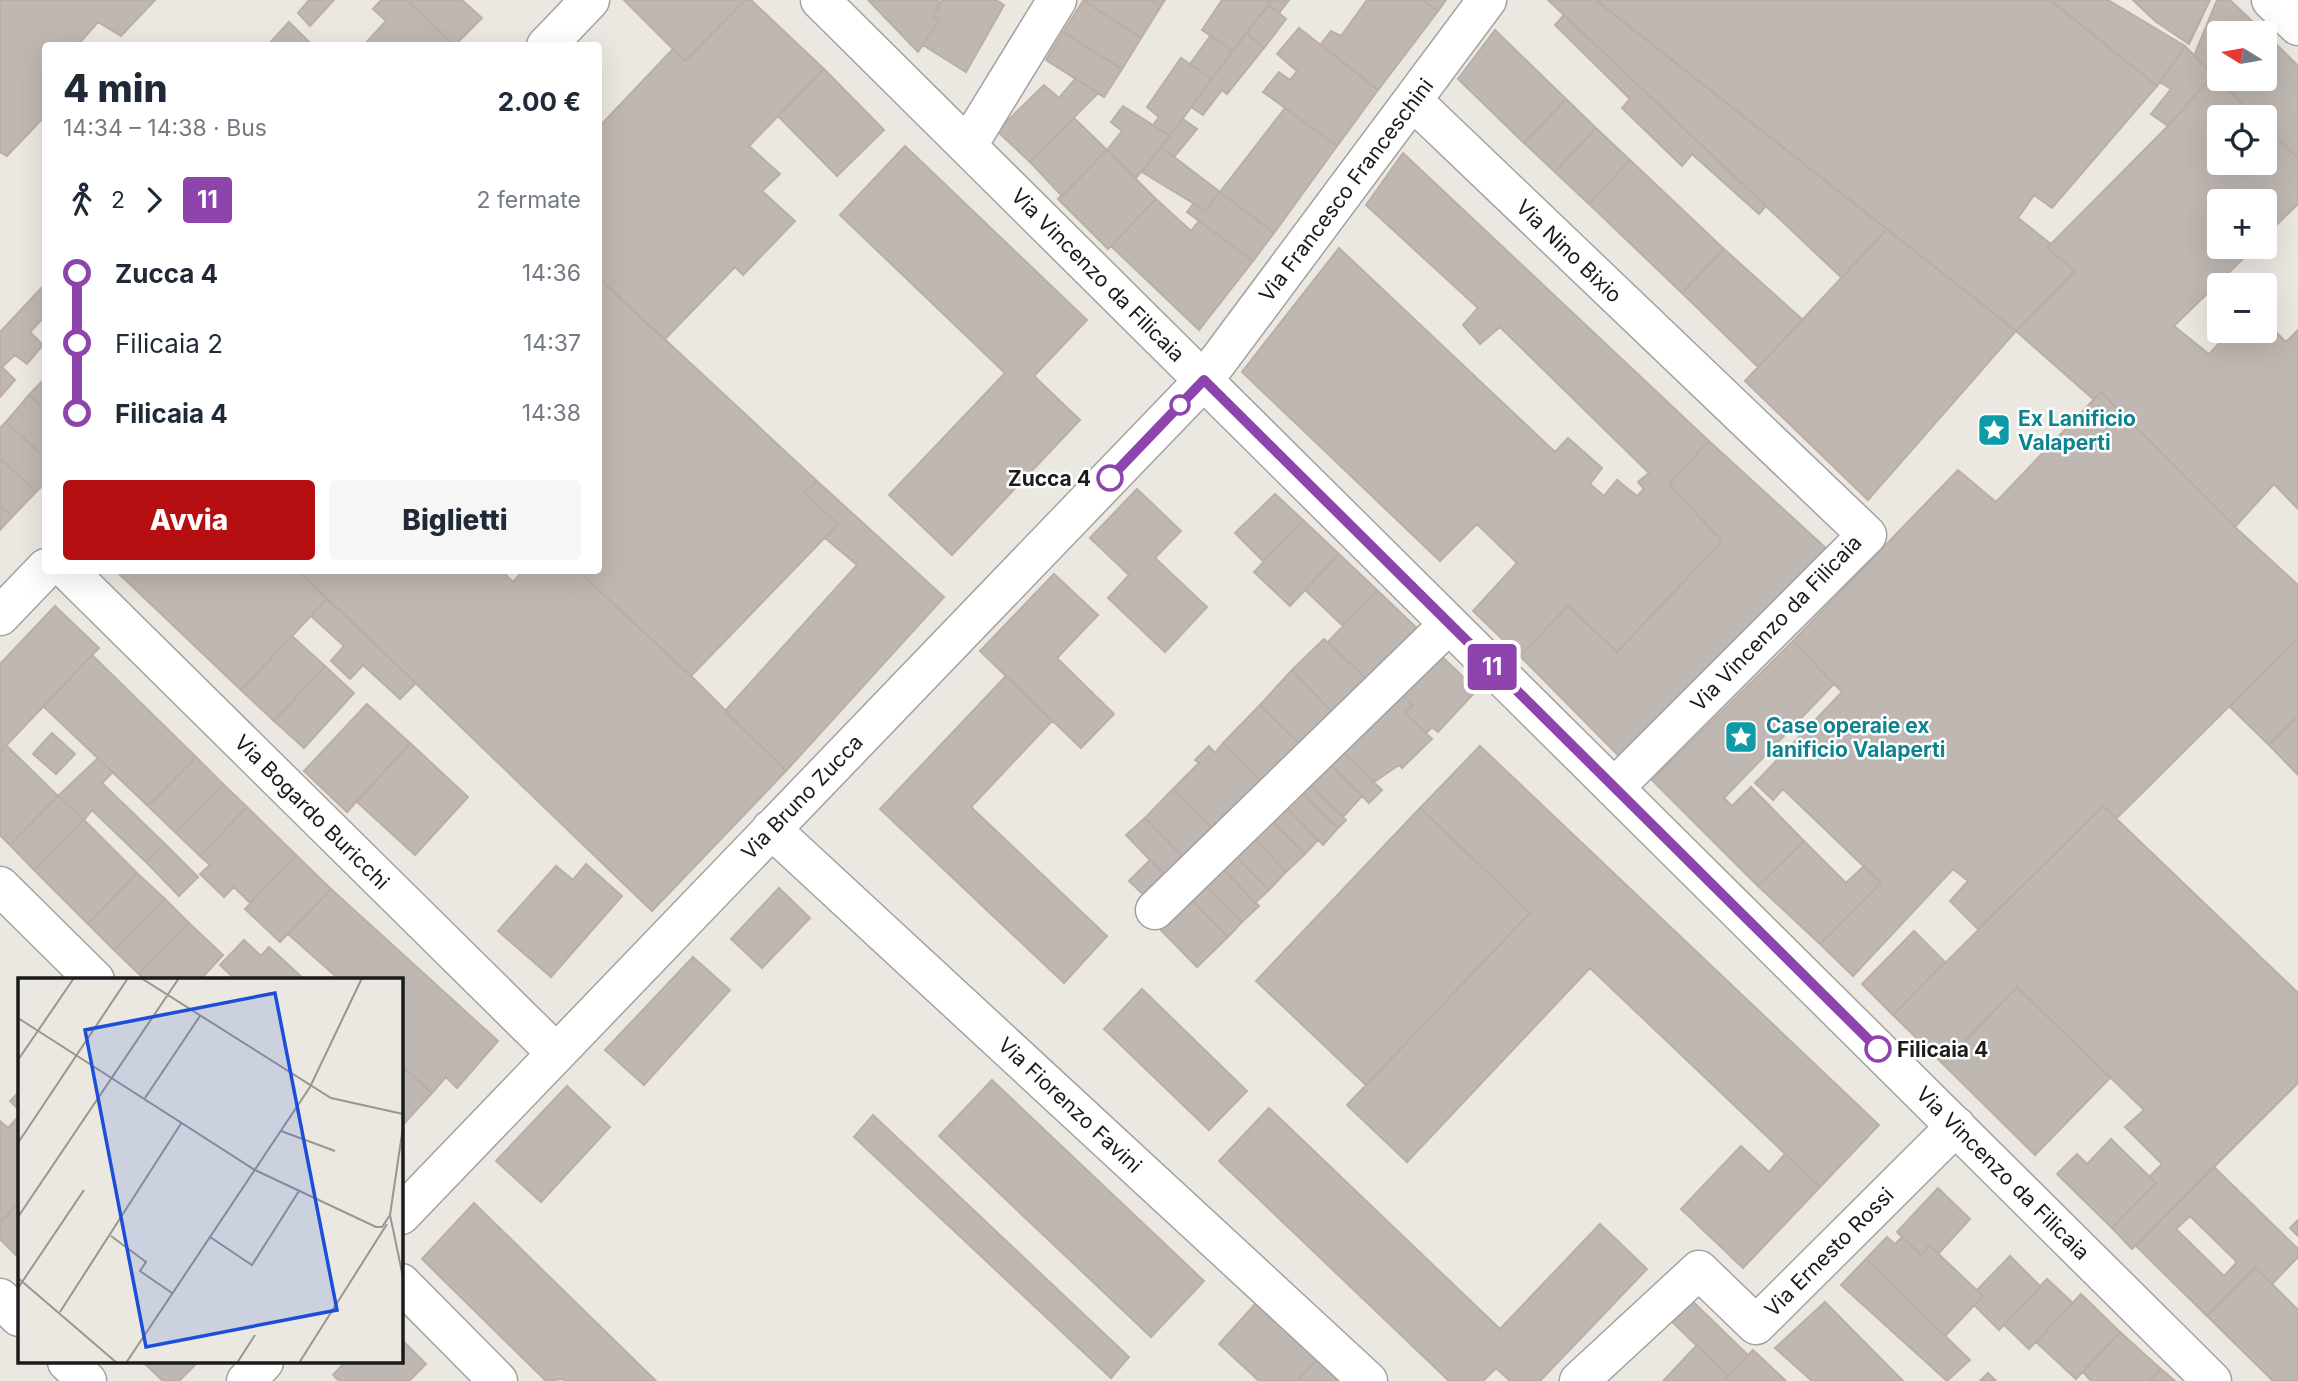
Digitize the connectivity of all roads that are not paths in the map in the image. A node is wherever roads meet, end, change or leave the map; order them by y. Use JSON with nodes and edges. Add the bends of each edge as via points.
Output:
{"nodes":[{"id":1,"x":590,"y":0,"type":"edge"},
{"id":2,"x":820,"y":0,"type":"edge"},
{"id":3,"x":1057,"y":0,"type":"edge"},
{"id":4,"x":1487,"y":0,"type":"edge"},
{"id":5,"x":2271,"y":0,"type":"edge"},
{"id":6,"x":2298,"y":26,"type":"edge"},
{"id":7,"x":550,"y":42,"type":"edge"},
{"id":8,"x":1412,"y":101,"type":"junction"},
{"id":9,"x":968,"y":145,"type":"junction"},
{"id":10,"x":1204,"y":380,"type":"junction"},
{"id":11,"x":1726,"y":401,"type":"joint"},
{"id":12,"x":42,"y":572,"type":"edge"},
{"id":13,"x":71,"y":574,"type":"edge"},
{"id":14,"x":0,"y":616,"type":"edge"},
{"id":15,"x":1449,"y":624,"type":"junction"},
{"id":16,"x":1614,"y":788,"type":"junction"},
{"id":17,"x":771,"y":829,"type":"junction"},
{"id":18,"x":0,"y":886,"type":"edge"},
{"id":19,"x":1155,"y":910,"type":"dead end"},
{"id":20,"x":93,"y":978,"type":"edge"},
{"id":21,"x":556,"y":1053,"type":"junction"},
{"id":22,"x":1956,"y":1126,"type":"junction"},
{"id":23,"x":402,"y":1214,"type":"edge"},
{"id":24,"x":402,"y":1284,"type":"edge"},
{"id":25,"x":0,"y":1298,"type":"edge"},
{"id":26,"x":18,"y":1316,"type":"edge"},
{"id":27,"x":69,"y":1364,"type":"edge"},
{"id":28,"x":262,"y":1364,"type":"edge"},
{"id":29,"x":87,"y":1381,"type":"edge"},
{"id":30,"x":246,"y":1381,"type":"edge"},
{"id":31,"x":498,"y":1381,"type":"edge"},
{"id":32,"x":1368,"y":1381,"type":"edge"},
{"id":33,"x":1579,"y":1381,"type":"edge"},
{"id":34,"x":2212,"y":1381,"type":"edge"}],
"edges":[{"from":1,"to":7,"type":"street"},
{"from":2,"to":9,"type":"street","name":"Via Vincenzo da Filicaia"},
{"from":3,"to":9,"type":"street"},
{"from":4,"to":8,"type":"street","name":"Via Francesco Franceschini"},
{"from":5,"to":6,"type":"street"},
{"from":8,"to":10,"type":"street","name":"Via Francesco Franceschini"},
{"from":8,"to":11,"type":"street","name":"Via Nino Bixio"},
{"from":9,"to":10,"type":"street","name":"Via Vincenzo da Filicaia"},
{"from":10,"to":15,"type":"street","name":"Via Vincenzo da Filicaia"},
{"from":10,"to":17,"type":"street","name":"Via Bruno Zucca"},
{"from":11,"to":16,"type":"street","name":"Via Vincenzo da Filicaia","via":[[1867,535]]},
{"from":12,"to":14,"type":"street"},
{"from":13,"to":21,"type":"street","name":"Via Bogardo Buricchi"},
{"from":15,"to":16,"type":"street","name":"Via Vincenzo da Filicaia"},
{"from":15,"to":19,"type":"street"},
{"from":16,"to":22,"type":"street","name":"Via Vincenzo da Filicaia"},
{"from":17,"to":21,"type":"street","name":"Via Bruno Zucca"},
{"from":17,"to":32,"type":"street","name":"Via Fiorenzo Favini"},
{"from":18,"to":20,"type":"street"},
{"from":21,"to":23,"type":"street","name":"Via Bruno Zucca"},
{"from":22,"to":33,"type":"street","name":"Via Ernesto Rossi","via":[[1756,1325],[1699,1270]]},
{"from":22,"to":34,"type":"street","name":"Via Vincenzo da Filicaia"},
{"from":24,"to":31,"type":"street"},
{"from":25,"to":26,"type":"street"},
{"from":27,"to":29,"type":"street"},
{"from":28,"to":30,"type":"street"}]}
